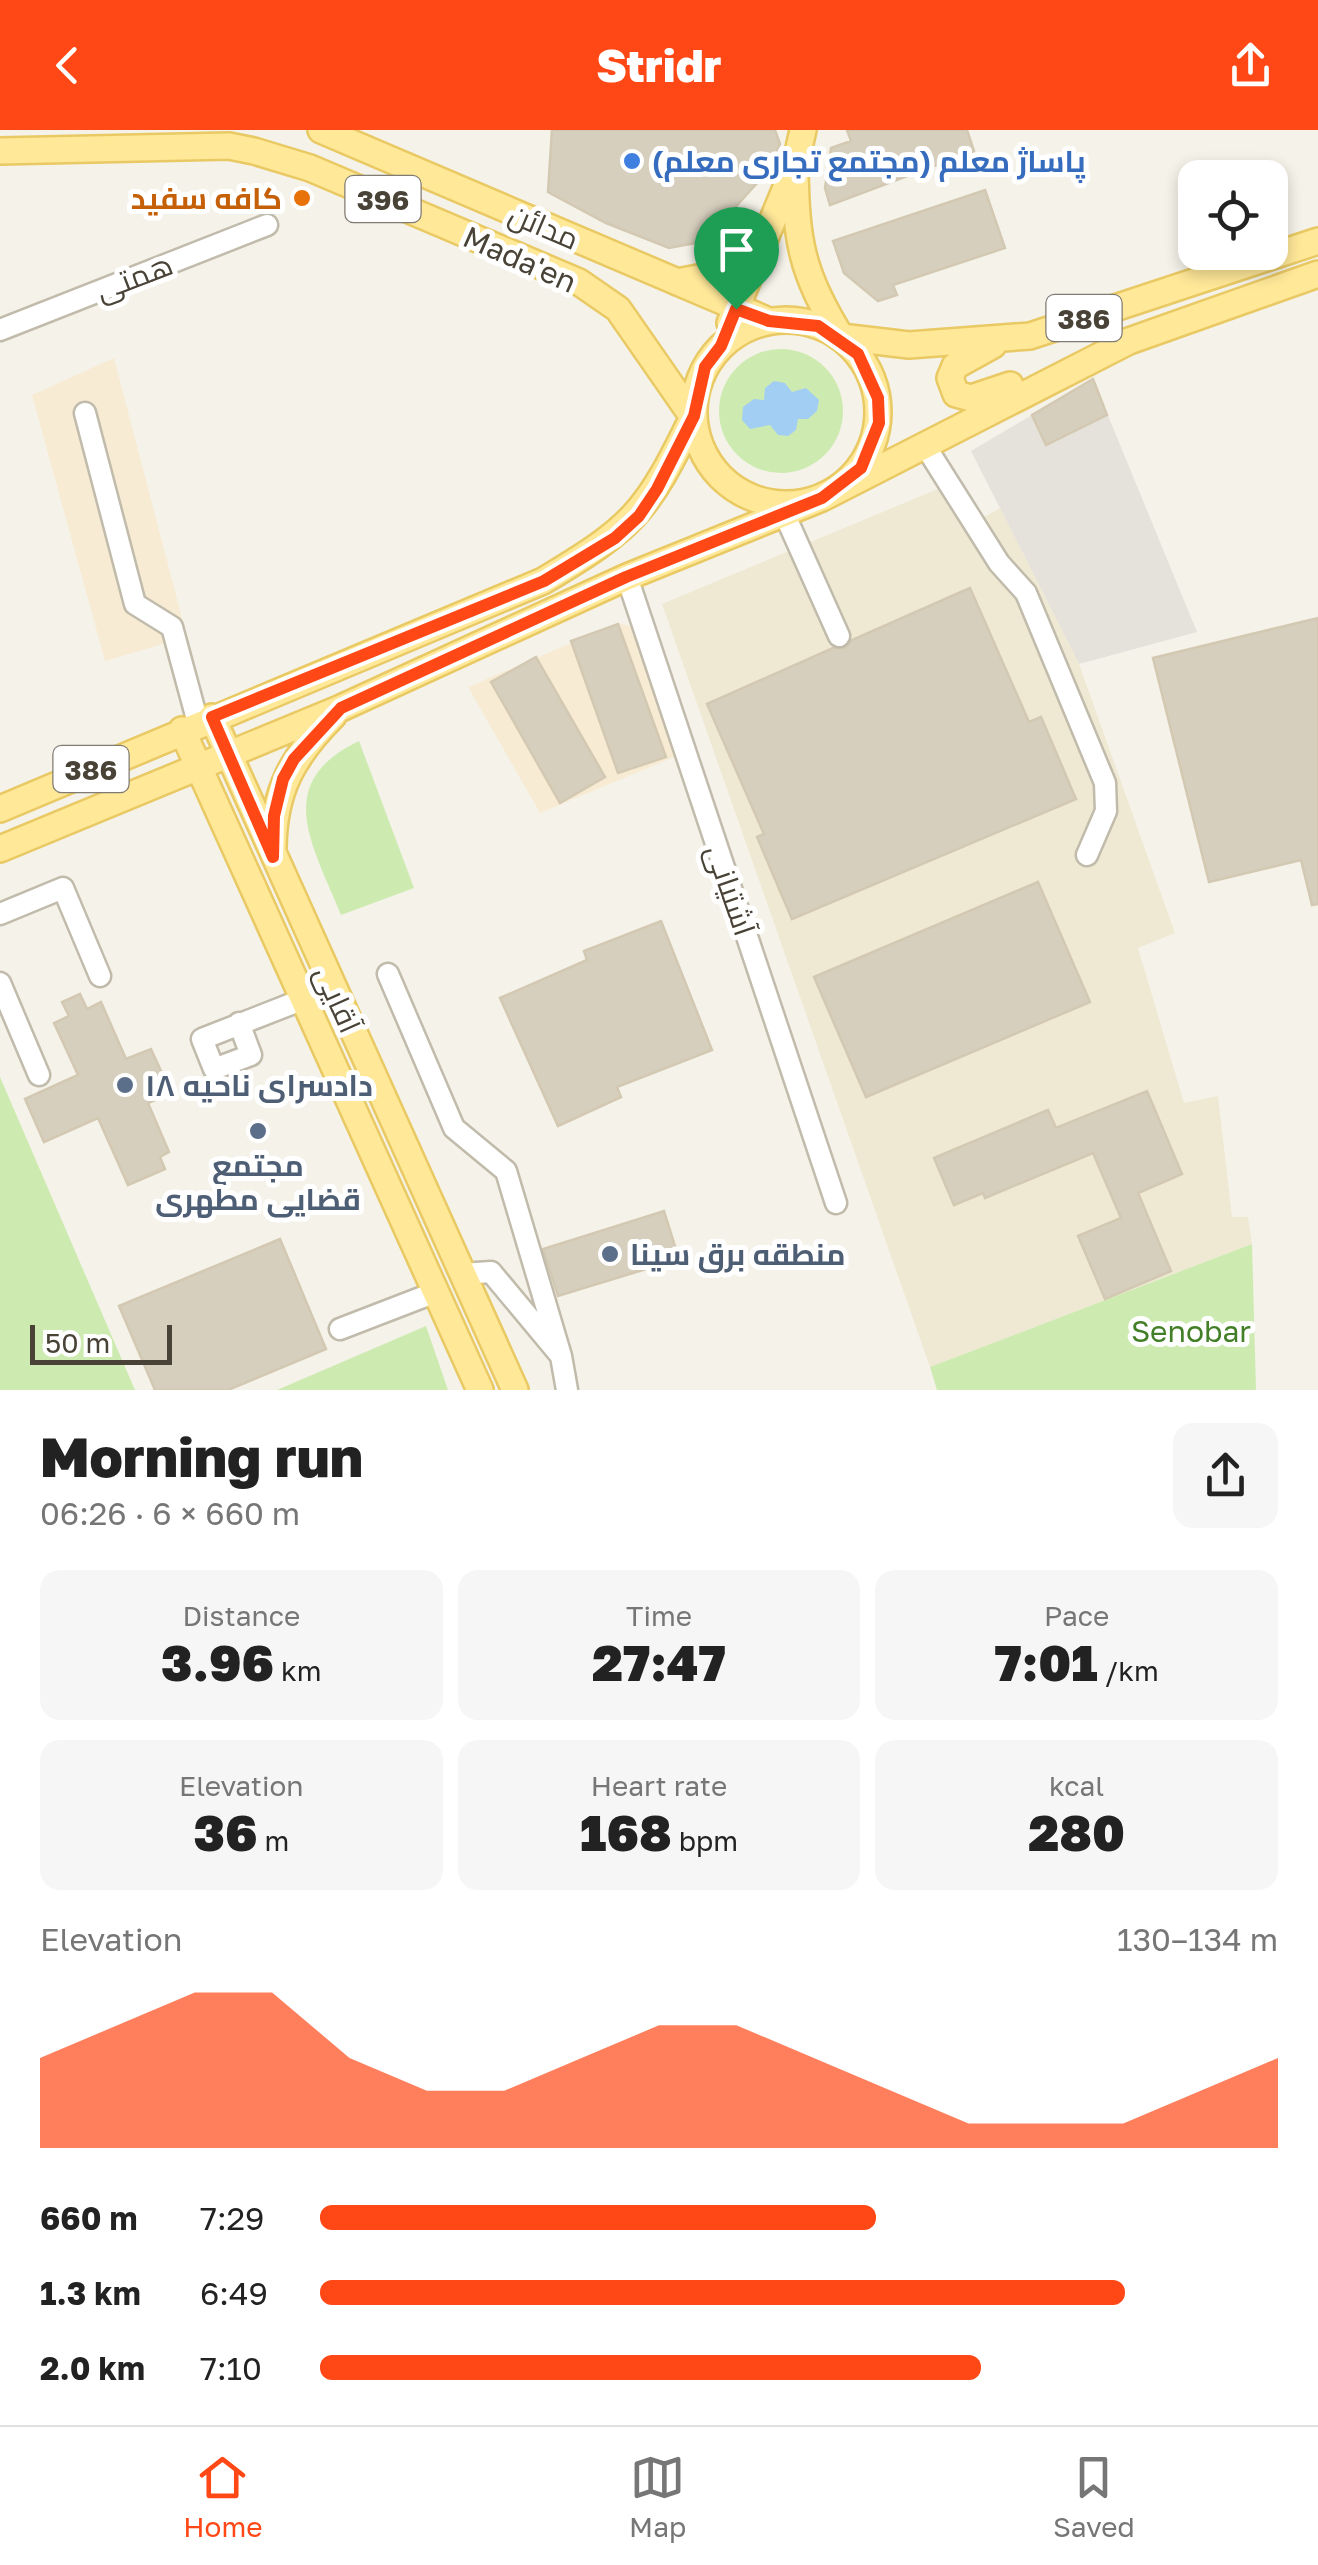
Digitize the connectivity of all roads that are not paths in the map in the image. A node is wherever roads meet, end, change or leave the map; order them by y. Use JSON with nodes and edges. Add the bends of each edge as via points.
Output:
{"nodes":[{"id":1,"x":321,"y":130,"type":"edge"},
{"id":2,"x":803,"y":130,"type":"edge"},
{"id":3,"x":0,"y":151,"type":"edge"},
{"id":4,"x":795,"y":166,"type":"junction"},
{"id":5,"x":268,"y":225,"type":"dead end"},
{"id":6,"x":768,"y":236,"type":"junction"},
{"id":7,"x":1318,"y":241,"type":"edge"},
{"id":8,"x":1318,"y":274,"type":"edge"},
{"id":9,"x":674,"y":282,"type":"junction"},
{"id":10,"x":736,"y":309,"type":"junction"},
{"id":11,"x":769,"y":321,"type":"junction"},
{"id":12,"x":0,"y":330,"type":"edge"},
{"id":13,"x":840,"y":337,"type":"junction"},
{"id":14,"x":1002,"y":340,"type":"junction"},
{"id":15,"x":721,"y":346,"type":"junction"},
{"id":16,"x":1075,"y":365,"type":"junction"},
{"id":17,"x":85,"y":413,"type":"dead end"},
{"id":18,"x":694,"y":416,"type":"junction"},
{"id":19,"x":924,"y":444,"type":"junction"},
{"id":20,"x":822,"y":498,"type":"junction"},
{"id":21,"x":784,"y":513,"type":"junction"},
{"id":22,"x":626,"y":577,"type":"junction"},
{"id":23,"x":838,"y":636,"type":"dead end"},
{"id":24,"x":341,"y":708,"type":"junction"},
{"id":25,"x":197,"y":723,"type":"junction"},
{"id":26,"x":228,"y":753,"type":"junction"},
{"id":27,"x":198,"y":766,"type":"junction"},
{"id":28,"x":157,"y":782,"type":"junction"},
{"id":29,"x":0,"y":808,"type":"edge"},
{"id":30,"x":218,"y":810,"type":"junction"},
{"id":31,"x":0,"y":849,"type":"edge"},
{"id":32,"x":1087,"y":855,"type":"dead end"},
{"id":33,"x":273,"y":857,"type":"junction"},
{"id":34,"x":0,"y":914,"type":"edge"},
{"id":35,"x":388,"y":974,"type":"dead end"},
{"id":36,"x":100,"y":976,"type":"dead end"},
{"id":37,"x":0,"y":983,"type":"edge"},
{"id":38,"x":304,"y":999,"type":"junction"},
{"id":39,"x":238,"y":1023,"type":"dead end"},
{"id":40,"x":39,"y":1075,"type":"dead end"},
{"id":41,"x":836,"y":1203,"type":"dead end"},
{"id":42,"x":462,"y":1274,"type":"junction"},
{"id":43,"x":436,"y":1292,"type":"junction"},
{"id":44,"x":340,"y":1329,"type":"dead end"},
{"id":45,"x":561,"y":1356,"type":"junction"},
{"id":46,"x":480,"y":1390,"type":"edge"},
{"id":47,"x":515,"y":1390,"type":"edge"},
{"id":48,"x":567,"y":1390,"type":"edge"}],
"edges":[{"from":1,"to":9,"type":"main road","name":"مدائن","number":"396"},
{"from":2,"to":4,"type":"main road"},
{"from":3,"to":18,"type":"main road","name":"Mada'en","number":"396","via":[[229,146],[310,168],[579,282],[618,309]]},
{"from":4,"to":6,"type":"main road"},
{"from":4,"to":13,"type":"main road","via":[[796,237],[815,295]]},
{"from":5,"to":12,"type":"street","name":"همتی"},
{"from":6,"to":9,"type":"main road","via":[[752,254],[714,275]]},
{"from":6,"to":10,"type":"main road"},
{"from":7,"to":14,"type":"main road","number":"386"},
{"from":8,"to":16,"type":"main road","number":"386"},
{"from":9,"to":10,"type":"main road","name":"مدائن","number":"396"},
{"from":10,"to":11,"type":"main road","name":"مدائن","number":"396"},
{"from":10,"to":15,"type":"main road"},
{"from":11,"to":13,"type":"main road","via":[[794,320]]},
{"from":11,"to":15,"type":"main road"},
{"from":13,"to":14,"type":"main road","number":"386","via":[[909,345]]},
{"from":13,"to":20,"type":"main road","via":[[871,374],[879,423],[861,468]]},
{"from":14,"to":16,"type":"main road","via":[[955,366],[950,378],[956,394],[971,398]]},
{"from":15,"to":18,"type":"main road","via":[[705,367]]},
{"from":16,"to":19,"type":"main road","number":"386"},
{"from":17,"to":25,"type":"street","via":[[135,604],[172,628]]},
{"from":18,"to":20,"type":"main road","via":[[707,458],[737,490],[778,503]]},
{"from":18,"to":25,"type":"main road","number":"386","via":[[657,489],[615,538],[544,581]]},
{"from":19,"to":20,"type":"main road","number":"386"},
{"from":19,"to":32,"type":"street","via":[[999,564],[1026,594],[1104,784],[1106,811]]},
{"from":20,"to":21,"type":"main road","number":"386"},
{"from":21,"to":22,"type":"main road","number":"386"},
{"from":21,"to":23,"type":"street"},
{"from":22,"to":24,"type":"main road","number":"386"},
{"from":22,"to":41,"type":"street","name":"آشتیانی"},
{"from":24,"to":26,"type":"main road","number":"386"},
{"from":24,"to":33,"type":"main road","via":[[283,779]]},
{"from":25,"to":26,"type":"main road","name":"آقایی"},
{"from":25,"to":27,"type":"main road","name":"آقایی"},
{"from":25,"to":29,"type":"main road","number":"386"},
{"from":26,"to":27,"type":"main road","number":"386"},
{"from":26,"to":33,"type":"main road","name":"آقایی"},
{"from":27,"to":28,"type":"main road","number":"386"},
{"from":27,"to":30,"type":"main road","name":"آقایی"},
{"from":28,"to":30,"type":"main road","via":[[186,788]]},
{"from":28,"to":31,"type":"main road","number":"386"},
{"from":30,"to":38,"type":"main road","name":"آقایی"},
{"from":33,"to":42,"type":"main road","name":"آقایی"},
{"from":34,"to":36,"type":"street","via":[[63,888]]},
{"from":35,"to":45,"type":"street","via":[[454,1128],[506,1171]]},
{"from":37,"to":40,"type":"street"},
{"from":38,"to":39,"type":"street"},
{"from":38,"to":43,"type":"main road","name":"آقایی"},
{"from":42,"to":45,"type":"street","via":[[492,1272]]},
{"from":42,"to":47,"type":"main road","name":"آقایی"},
{"from":43,"to":44,"type":"street"},
{"from":43,"to":46,"type":"main road","name":"آقایی"},
{"from":45,"to":48,"type":"street"}]}
